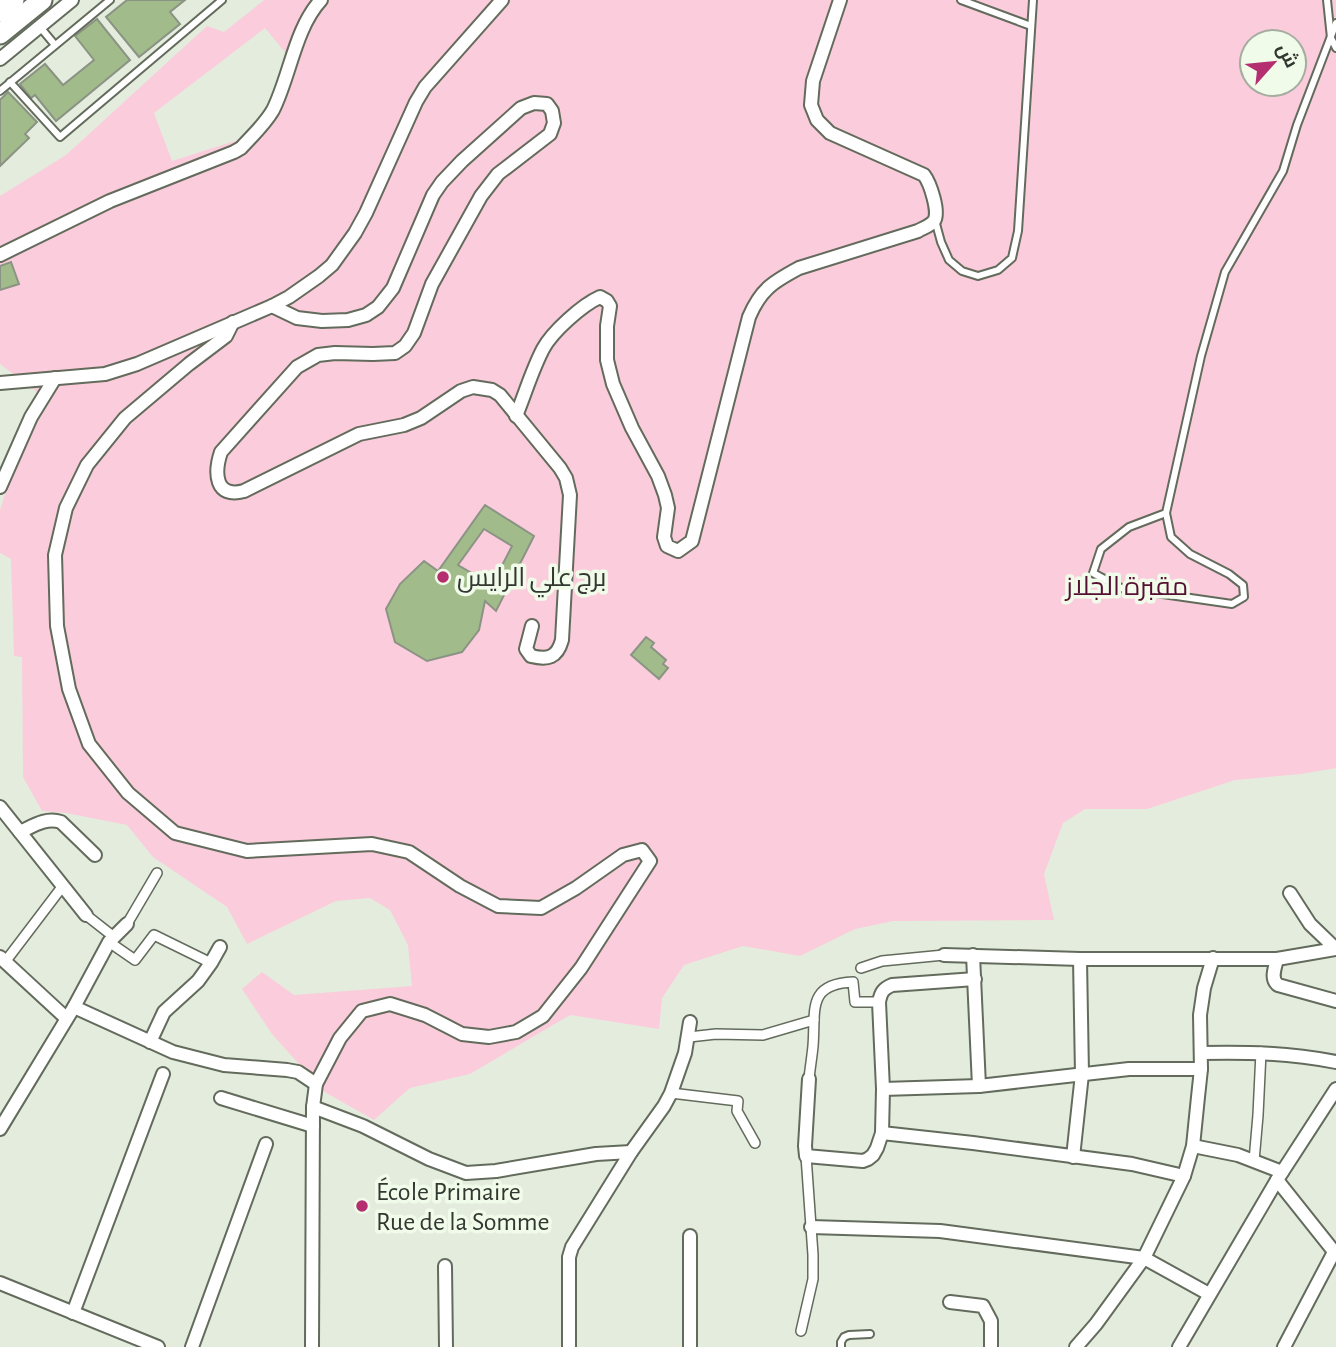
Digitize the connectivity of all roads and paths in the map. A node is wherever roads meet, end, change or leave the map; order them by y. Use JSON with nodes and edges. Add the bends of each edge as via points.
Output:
{"nodes":[{"id":1,"x":14,"y":0,"type":"edge"},
{"id":2,"x":42,"y":0,"type":"edge"},
{"id":3,"x":72,"y":0,"type":"edge"},
{"id":4,"x":110,"y":0,"type":"edge"},
{"id":5,"x":222,"y":0,"type":"edge"},
{"id":6,"x":321,"y":0,"type":"edge"},
{"id":7,"x":502,"y":0,"type":"edge"},
{"id":8,"x":840,"y":0,"type":"edge"},
{"id":9,"x":961,"y":0,"type":"edge"},
{"id":10,"x":1033,"y":0,"type":"edge"},
{"id":11,"x":1327,"y":0,"type":"edge"},
{"id":12,"x":0,"y":12,"type":"edge"},
{"id":13,"x":1336,"y":23,"type":"edge"},
{"id":14,"x":1031,"y":26,"type":"junction"},
{"id":15,"x":40,"y":27,"type":"junction"},
{"id":16,"x":0,"y":34,"type":"edge"},
{"id":17,"x":1331,"y":37,"type":"junction"},
{"id":18,"x":55,"y":45,"type":"junction"},
{"id":19,"x":1336,"y":48,"type":"edge"},
{"id":20,"x":0,"y":60,"type":"edge"},
{"id":21,"x":10,"y":82,"type":"junction"},
{"id":22,"x":0,"y":91,"type":"edge"},
{"id":23,"x":935,"y":220,"type":"junction"},
{"id":24,"x":0,"y":255,"type":"edge"},
{"id":25,"x":272,"y":306,"type":"junction"},
{"id":26,"x":233,"y":322,"type":"junction"},
{"id":27,"x":55,"y":378,"type":"junction"},
{"id":28,"x":0,"y":383,"type":"edge"},
{"id":29,"x":516,"y":416,"type":"junction"},
{"id":30,"x":0,"y":487,"type":"edge"},
{"id":31,"x":1166,"y":513,"type":"junction"},
{"id":32,"x":532,"y":626,"type":"dead end"},
{"id":33,"x":0,"y":807,"type":"edge"},
{"id":34,"x":20,"y":832,"type":"junction"},
{"id":35,"x":95,"y":855,"type":"dead end"},
{"id":36,"x":157,"y":873,"type":"dead end"},
{"id":37,"x":62,"y":887,"type":"junction"},
{"id":38,"x":1290,"y":893,"type":"dead end"},
{"id":39,"x":86,"y":915,"type":"joint"},
{"id":40,"x":127,"y":924,"type":"joint"},
{"id":41,"x":112,"y":939,"type":"junction"},
{"id":42,"x":220,"y":947,"type":"dead end"},
{"id":43,"x":944,"y":955,"type":"joint"},
{"id":44,"x":973,"y":955,"type":"junction"},
{"id":45,"x":1213,"y":958,"type":"junction"},
{"id":46,"x":1277,"y":958,"type":"junction"},
{"id":47,"x":2,"y":959,"type":"edge"},
{"id":48,"x":1080,"y":959,"type":"junction"},
{"id":49,"x":211,"y":964,"type":"junction"},
{"id":50,"x":861,"y":968,"type":"dead end"},
{"id":51,"x":975,"y":979,"type":"junction"},
{"id":52,"x":1336,"y":1001,"type":"edge"},
{"id":53,"x":879,"y":1002,"type":"junction"},
{"id":54,"x":74,"y":1007,"type":"junction"},
{"id":55,"x":66,"y":1018,"type":"junction"},
{"id":56,"x":814,"y":1020,"type":"junction"},
{"id":57,"x":690,"y":1022,"type":"dead end"},
{"id":58,"x":689,"y":1037,"type":"junction"},
{"id":59,"x":150,"y":1042,"type":"junction"},
{"id":60,"x":1261,"y":1052,"type":"junction"},
{"id":61,"x":1201,"y":1053,"type":"junction"},
{"id":62,"x":1336,"y":1062,"type":"edge"},
{"id":63,"x":1201,"y":1069,"type":"junction"},
{"id":64,"x":163,"y":1074,"type":"dead end"},
{"id":65,"x":1082,"y":1074,"type":"junction"},
{"id":66,"x":809,"y":1079,"type":"joint"},
{"id":67,"x":316,"y":1084,"type":"junction"},
{"id":68,"x":979,"y":1086,"type":"junction"},
{"id":69,"x":883,"y":1089,"type":"junction"},
{"id":70,"x":1336,"y":1089,"type":"edge"},
{"id":71,"x":671,"y":1093,"type":"junction"},
{"id":72,"x":221,"y":1098,"type":"dead end"},
{"id":73,"x":313,"y":1107,"type":"junction"},
{"id":74,"x":313,"y":1126,"type":"junction"},
{"id":75,"x":0,"y":1129,"type":"edge"},
{"id":76,"x":882,"y":1133,"type":"junction"},
{"id":77,"x":755,"y":1143,"type":"dead end"},
{"id":78,"x":266,"y":1144,"type":"dead end"},
{"id":79,"x":1193,"y":1146,"type":"junction"},
{"id":80,"x":631,"y":1152,"type":"junction"},
{"id":81,"x":806,"y":1156,"type":"junction"},
{"id":82,"x":1073,"y":1157,"type":"junction"},
{"id":83,"x":1254,"y":1161,"type":"junction"},
{"id":84,"x":1279,"y":1176,"type":"junction"},
{"id":85,"x":1184,"y":1177,"type":"junction"},
{"id":86,"x":811,"y":1227,"type":"junction"},
{"id":87,"x":690,"y":1236,"type":"dead end"},
{"id":88,"x":1335,"y":1253,"type":"edge"},
{"id":89,"x":1144,"y":1258,"type":"junction"},
{"id":90,"x":445,"y":1266,"type":"dead end"},
{"id":91,"x":2,"y":1289,"type":"edge"},
{"id":92,"x":1209,"y":1294,"type":"junction"},
{"id":93,"x":950,"y":1302,"type":"dead end"},
{"id":94,"x":73,"y":1313,"type":"junction"},
{"id":95,"x":801,"y":1331,"type":"dead end"},
{"id":96,"x":870,"y":1334,"type":"dead end"},
{"id":97,"x":158,"y":1347,"type":"edge"},
{"id":98,"x":192,"y":1347,"type":"edge"},
{"id":99,"x":312,"y":1347,"type":"edge"},
{"id":100,"x":446,"y":1347,"type":"edge"},
{"id":101,"x":569,"y":1347,"type":"edge"},
{"id":102,"x":690,"y":1347,"type":"edge"},
{"id":103,"x":841,"y":1347,"type":"edge"},
{"id":104,"x":991,"y":1347,"type":"edge"},
{"id":105,"x":1076,"y":1347,"type":"edge"},
{"id":106,"x":1179,"y":1347,"type":"edge"},
{"id":107,"x":1284,"y":1347,"type":"edge"}],
"edges":[{"from":1,"to":12,"type":"main road"},
{"from":2,"to":16,"type":"main road"},
{"from":3,"to":15,"type":"street"},
{"from":4,"to":18,"type":"lane"},
{"from":5,"to":21,"type":"lane","via":[[60,136]]},
{"from":6,"to":24,"type":"street","via":[[305,23],[274,108],[241,148],[110,201]]},
{"from":7,"to":25,"type":"street","via":[[425,87],[366,213],[332,265]]},
{"from":8,"to":23,"type":"street","via":[[813,81],[811,105],[817,120],[830,133],[924,175]]},
{"from":9,"to":14,"type":"lane"},
{"from":10,"to":14,"type":"lane"},
{"from":11,"to":17,"type":"lane"},
{"from":13,"to":17,"type":"lane"},
{"from":14,"to":23,"type":"lane","via":[[1018,231],[1012,258],[998,271],[978,276],[962,271],[949,260]]},
{"from":15,"to":18,"type":"lane"},
{"from":15,"to":20,"type":"street"},
{"from":17,"to":19,"type":"lane"},
{"from":17,"to":31,"type":"lane","via":[[1283,171],[1225,272]]},
{"from":18,"to":21,"type":"lane"},
{"from":21,"to":22,"type":"lane"},
{"from":23,"to":29,"type":"street","via":[[918,231],[799,268],[768,287],[756,301],[692,541],[678,551],[667,546],[664,537],[668,508],[658,476],[613,384],[607,360],[607,301],[600,298],[587,303],[554,334],[543,348]]},
{"from":25,"to":26,"type":"street"},
{"from":25,"to":29,"type":"street","via":[[322,321],[348,320],[379,307],[393,288],[442,181],[521,108],[547,104],[554,123],[550,134],[498,174],[481,196],[432,284],[405,346],[395,353],[318,355],[297,367],[220,452],[216,481],[234,494],[244,491],[359,434],[421,418],[473,387],[500,395]]},
{"from":26,"to":27,"type":"street","via":[[137,364],[105,374]]},
{"from":26,"to":67,"type":"street","via":[[226,336],[125,418],[87,465],[66,508],[55,555],[57,626],[69,689],[89,744],[128,793],[175,833],[247,851],[372,844],[409,852],[498,906],[541,908],[623,855],[642,850],[650,861],[581,968],[543,1016],[516,1032],[489,1037],[462,1034],[390,1004],[362,1011],[340,1038]]},
{"from":27,"to":28,"type":"street"},
{"from":27,"to":30,"type":"street","via":[[31,417]]},
{"from":29,"to":32,"type":"street","via":[[560,468],[570,495],[559,650],[552,656],[531,656],[526,649]]},
{"from":31,"to":31,"type":"lane","via":[[1129,527],[1101,549],[1093,573],[1121,588],[1232,604],[1244,597],[1243,585],[1190,554],[1171,537]]},
{"from":33,"to":34,"type":"street"},
{"from":34,"to":35,"type":"street","via":[[47,820],[61,821]]},
{"from":34,"to":37,"type":"street"},
{"from":36,"to":40,"type":"street"},
{"from":37,"to":39,"type":"street"},
{"from":37,"to":47,"type":"street"},
{"from":38,"to":46,"type":"street","via":[[1310,924],[1336,949]]},
{"from":39,"to":41,"type":"street"},
{"from":40,"to":41,"type":"street"},
{"from":41,"to":49,"type":"street","via":[[135,960],[154,935]]},
{"from":41,"to":54,"type":"street"},
{"from":42,"to":49,"type":"street"},
{"from":43,"to":44,"type":"street"},
{"from":43,"to":50,"type":"street","via":[[882,961]]},
{"from":44,"to":48,"type":"street"},
{"from":44,"to":51,"type":"street"},
{"from":45,"to":46,"type":"street"},
{"from":45,"to":48,"type":"street"},
{"from":45,"to":61,"type":"street","via":[[1200,1015]]},
{"from":46,"to":52,"type":"street","via":[[1275,983]]},
{"from":47,"to":55,"type":"street"},
{"from":48,"to":65,"type":"street"},
{"from":49,"to":59,"type":"street","via":[[164,1012]]},
{"from":51,"to":53,"type":"street","via":[[892,985],[881,993]]},
{"from":51,"to":68,"type":"street"},
{"from":53,"to":56,"type":"street","via":[[855,1002],[853,982],[839,982],[821,992]]},
{"from":53,"to":69,"type":"street"},
{"from":54,"to":55,"type":"street"},
{"from":54,"to":59,"type":"street"},
{"from":55,"to":75,"type":"street"},
{"from":56,"to":58,"type":"street","via":[[763,1034]]},
{"from":56,"to":66,"type":"street"},
{"from":57,"to":58,"type":"street"},
{"from":58,"to":71,"type":"street"},
{"from":59,"to":67,"type":"street","via":[[212,1063],[298,1072]]},
{"from":60,"to":61,"type":"street"},
{"from":60,"to":62,"type":"street"},
{"from":60,"to":83,"type":"street"},
{"from":61,"to":63,"type":"street"},
{"from":63,"to":65,"type":"street"},
{"from":63,"to":79,"type":"street"},
{"from":64,"to":94,"type":"street"},
{"from":65,"to":68,"type":"street"},
{"from":65,"to":82,"type":"street"},
{"from":66,"to":81,"type":"street"},
{"from":67,"to":73,"type":"street"},
{"from":68,"to":69,"type":"street"},
{"from":69,"to":76,"type":"street"},
{"from":70,"to":84,"type":"street"},
{"from":71,"to":77,"type":"street","via":[[738,1101],[737,1111]]},
{"from":71,"to":80,"type":"street"},
{"from":72,"to":74,"type":"street"},
{"from":73,"to":74,"type":"street"},
{"from":73,"to":80,"type":"street","via":[[466,1172]]},
{"from":74,"to":99,"type":"street"},
{"from":76,"to":81,"type":"street","via":[[869,1160]]},
{"from":76,"to":82,"type":"street"},
{"from":78,"to":98,"type":"street"},
{"from":79,"to":83,"type":"street"},
{"from":79,"to":85,"type":"street"},
{"from":80,"to":101,"type":"street","via":[[572,1247]]},
{"from":81,"to":86,"type":"street"},
{"from":82,"to":85,"type":"street","via":[[1132,1164]]},
{"from":83,"to":84,"type":"street"},
{"from":84,"to":88,"type":"street"},
{"from":84,"to":92,"type":"street"},
{"from":85,"to":89,"type":"street"},
{"from":86,"to":89,"type":"street","via":[[940,1231]]},
{"from":86,"to":95,"type":"street","via":[[813,1279]]},
{"from":87,"to":102,"type":"street"},
{"from":88,"to":107,"type":"street"},
{"from":89,"to":92,"type":"street"},
{"from":89,"to":105,"type":"street"},
{"from":90,"to":100,"type":"street"},
{"from":91,"to":94,"type":"street"},
{"from":92,"to":106,"type":"street"},
{"from":93,"to":104,"type":"street","via":[[983,1306],[991,1321]]},
{"from":94,"to":97,"type":"street"},
{"from":96,"to":103,"type":"lane","via":[[844,1337]]}]}
